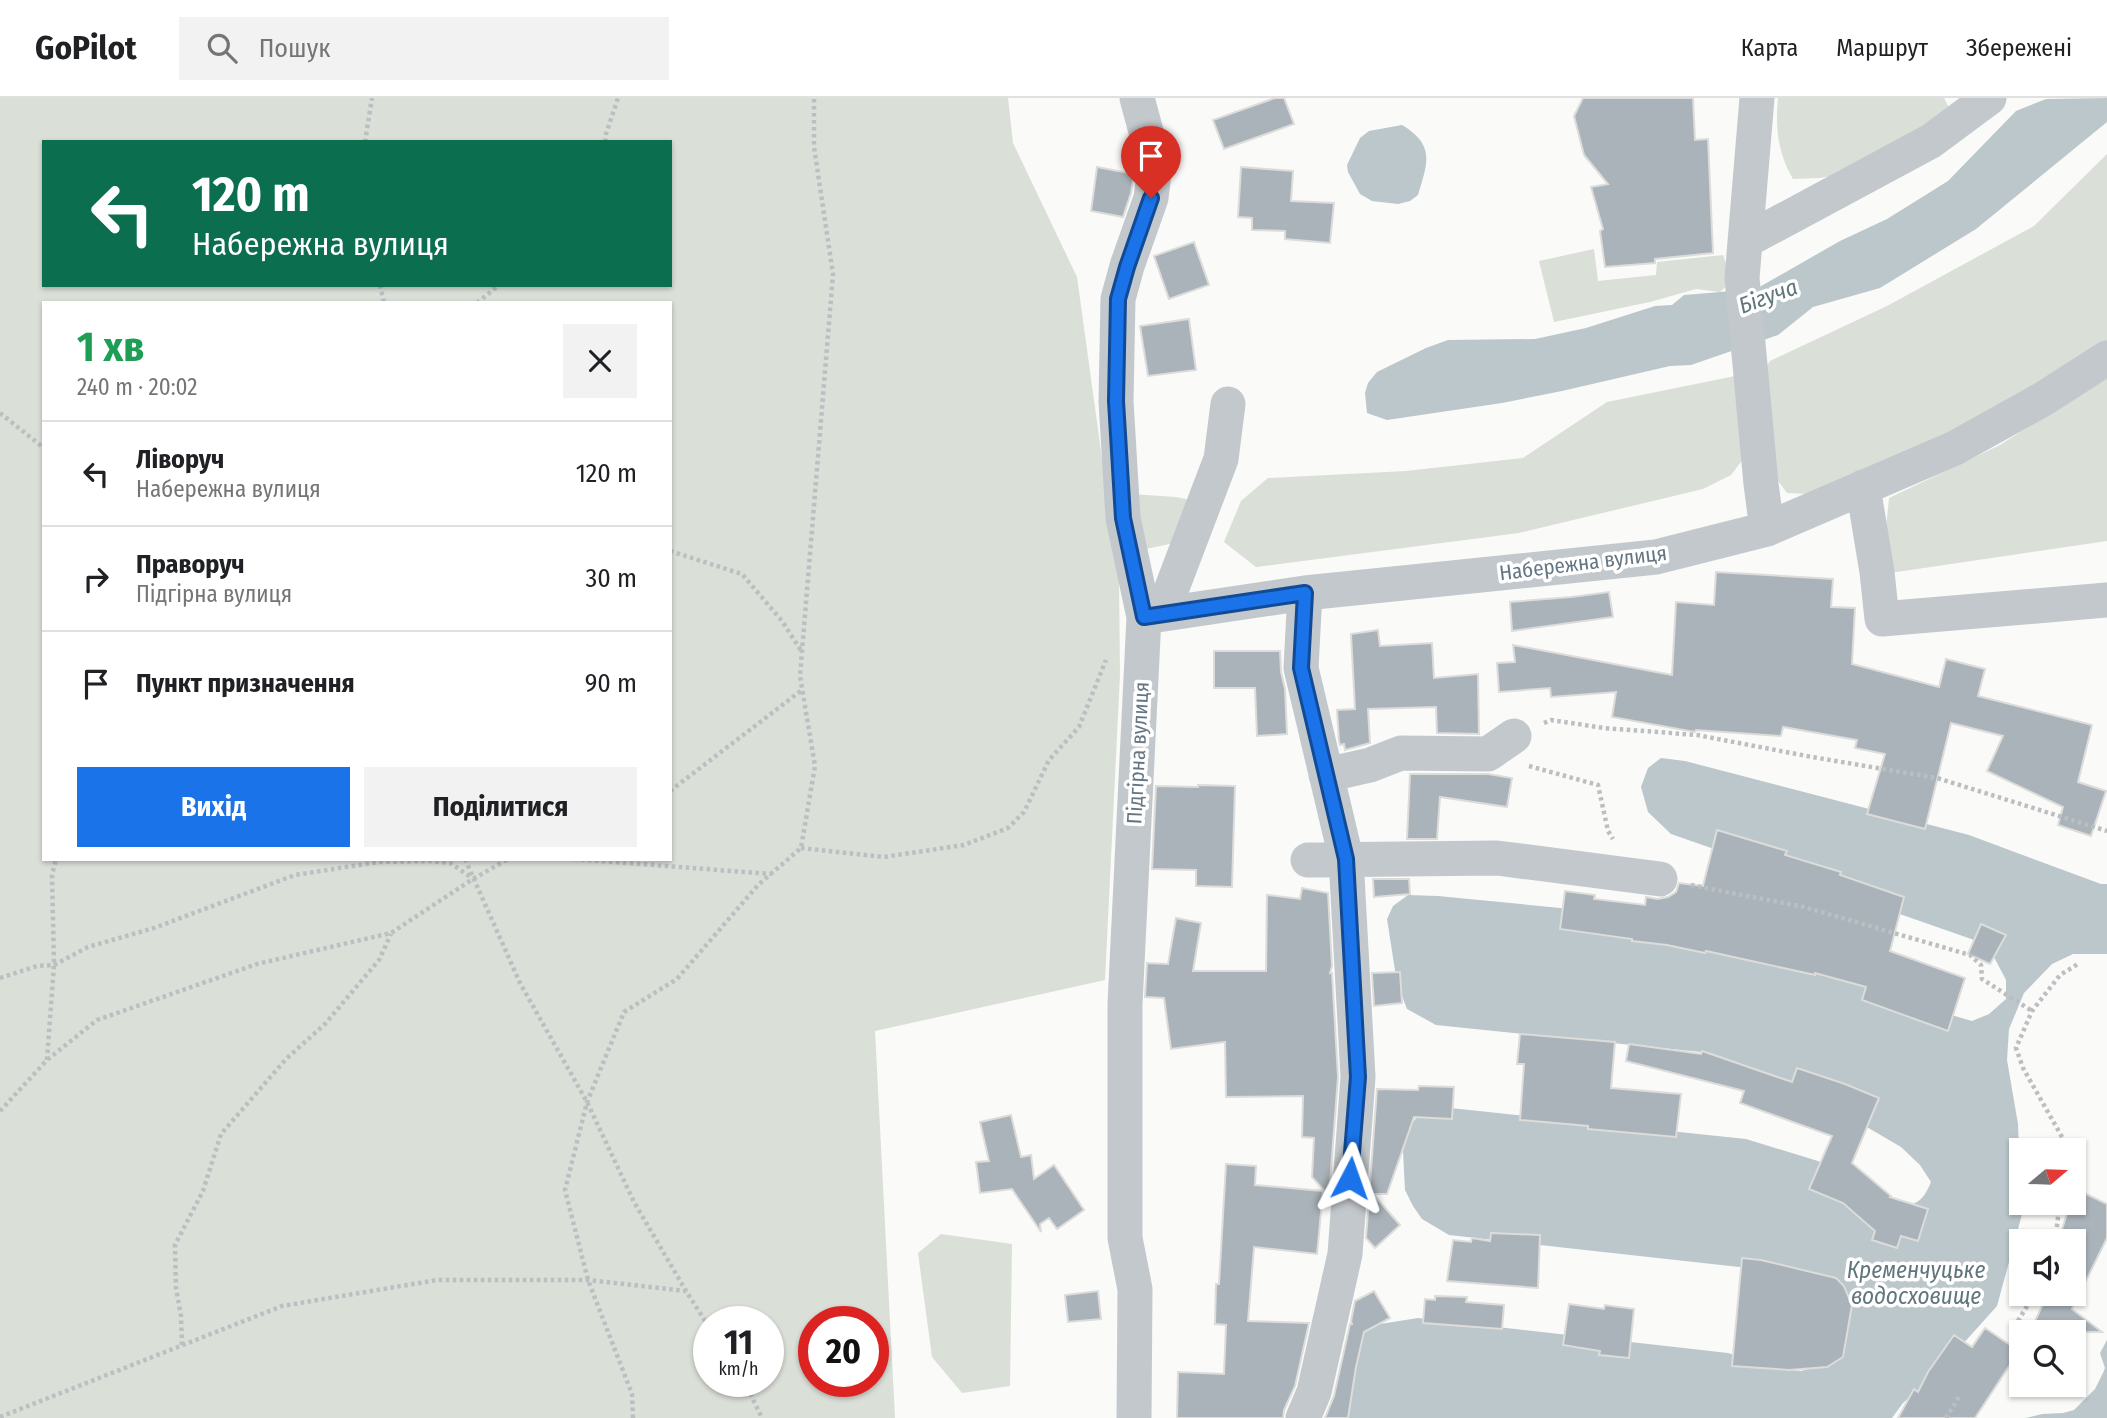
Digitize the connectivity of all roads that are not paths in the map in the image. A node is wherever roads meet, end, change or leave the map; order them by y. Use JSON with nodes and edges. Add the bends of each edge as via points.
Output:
{"nodes":[{"id":1,"x":1137,"y":98,"type":"edge"},
{"id":2,"x":1757,"y":98,"type":"edge"},
{"id":3,"x":1989,"y":98,"type":"edge"},
{"id":4,"x":1745,"y":241,"type":"junction"},
{"id":5,"x":2107,"y":358,"type":"edge"},
{"id":6,"x":1228,"y":404,"type":"dead end"},
{"id":7,"x":1864,"y":487,"type":"junction"},
{"id":8,"x":1767,"y":529,"type":"junction"},
{"id":9,"x":1305,"y":593,"type":"junction"},
{"id":10,"x":2107,"y":600,"type":"edge"},
{"id":11,"x":1150,"y":621,"type":"junction"},
{"id":12,"x":1501,"y":745,"type":"road end"},
{"id":13,"x":1326,"y":775,"type":"junction"},
{"id":14,"x":1346,"y":859,"type":"junction"},
{"id":15,"x":1308,"y":860,"type":"dead end"},
{"id":16,"x":1646,"y":877,"type":"road end"},
{"id":17,"x":1134,"y":1418,"type":"edge"},
{"id":18,"x":1303,"y":1418,"type":"edge"}],
"edges":[{"from":1,"to":11,"type":"street","name":"Підгірна вулиця","via":[[1155,165],[1151,198],[1118,299],[1116,401],[1123,518]]},
{"from":2,"to":4,"type":"street"},
{"from":3,"to":4,"type":"street","via":[[1931,141]]},
{"from":4,"to":8,"type":"street","via":[[1742,278]]},
{"from":5,"to":7,"type":"street","name":"Набережна вулиця","via":[[1955,448]]},
{"from":6,"to":11,"type":"street","via":[[1221,459]]},
{"from":7,"to":8,"type":"street","name":"Набережна вулиця"},
{"from":7,"to":10,"type":"street","via":[[1882,619]]},
{"from":8,"to":9,"type":"street","name":"Набережна вулиця","via":[[1656,557]]},
{"from":9,"to":11,"type":"street","name":"Набережна вулиця"},
{"from":9,"to":13,"type":"street","via":[[1301,668]]},
{"from":11,"to":17,"type":"street","name":"Підгірна вулиця","via":[[1125,1004],[1125,1238],[1135,1289]]},
{"from":12,"to":13,"type":"street","via":[[1401,753]]},
{"from":13,"to":14,"type":"street"},
{"from":14,"to":15,"type":"street"},
{"from":14,"to":16,"type":"street","via":[[1497,858]]},
{"from":14,"to":18,"type":"street","via":[[1358,1077],[1345,1254],[1314,1392]]}]}
